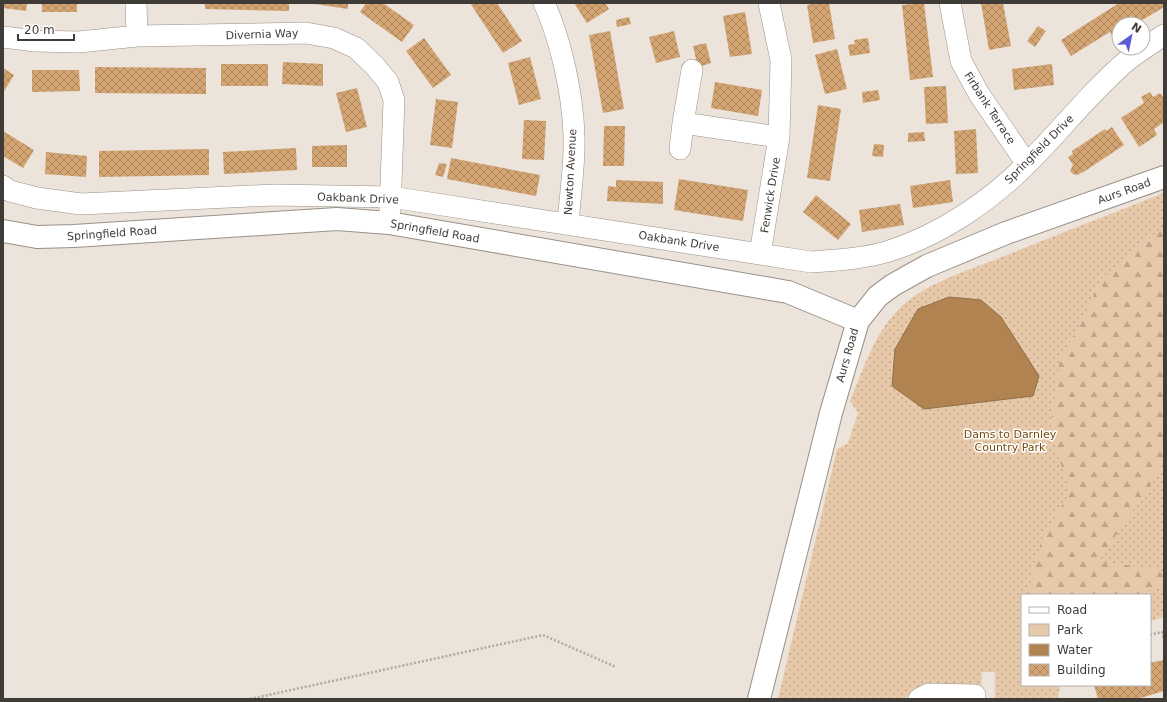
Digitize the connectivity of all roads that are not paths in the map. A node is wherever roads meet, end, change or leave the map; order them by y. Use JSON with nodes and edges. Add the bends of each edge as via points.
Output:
{"nodes":[{"id":1,"x":136,"y":3,"type":"edge"},
{"id":2,"x":544,"y":3,"type":"edge"},
{"id":3,"x":768,"y":3,"type":"edge"},
{"id":4,"x":950,"y":3,"type":"edge"},
{"id":5,"x":1164,"y":35,"type":"edge"},
{"id":6,"x":137,"y":36,"type":"junction"},
{"id":7,"x":3,"y":37,"type":"edge"},
{"id":8,"x":692,"y":70,"type":"dead end"},
{"id":9,"x":683,"y":123,"type":"junction"},
{"id":10,"x":779,"y":137,"type":"junction"},
{"id":11,"x":680,"y":149,"type":"dead end"},
{"id":12,"x":1027,"y":164,"type":"junction"},
{"id":13,"x":1164,"y":177,"type":"edge"},
{"id":14,"x":3,"y":186,"type":"edge"},
{"id":15,"x":391,"y":198,"type":"junction"},
{"id":16,"x":389,"y":223,"type":"junction"},
{"id":17,"x":568,"y":224,"type":"junction"},
{"id":18,"x":3,"y":231,"type":"edge"},
{"id":19,"x":760,"y":254,"type":"junction"},
{"id":20,"x":858,"y":321,"type":"junction"},
{"id":21,"x":975,"y":695,"type":"dead end"},
{"id":22,"x":759,"y":699,"type":"edge"},
{"id":23,"x":919,"y":699,"type":"edge"}],
"edges":[{"from":1,"to":6,"type":"street"},
{"from":2,"to":17,"type":"street","name":"Newton Avenue","via":[[568,81],[574,136]]},
{"from":3,"to":10,"type":"street","name":"Fenwick Drive","via":[[781,60]]},
{"from":4,"to":12,"type":"street","name":"Firbank Terrace","via":[[961,61],[979,94]]},
{"from":5,"to":12,"type":"street","name":"Springfield Drive","via":[[1129,60]]},
{"from":6,"to":7,"type":"street","name":"Divernia Way","via":[[79,42]]},
{"from":6,"to":15,"type":"street","name":"Divernia Way","via":[[306,33],[334,38],[356,48],[388,82],[394,100]]},
{"from":8,"to":9,"type":"street"},
{"from":9,"to":10,"type":"street"},
{"from":9,"to":11,"type":"street"},
{"from":10,"to":19,"type":"street","name":"Fenwick Drive"},
{"from":12,"to":19,"type":"street","name":"Springfield Drive","via":[[982,203],[952,222],[885,252],[846,260],[811,262]]},
{"from":13,"to":20,"type":"street","name":"Aurs Road","via":[[1006,233],[927,266],[878,296]]},
{"from":14,"to":15,"type":"street","name":"Oakbank Drive","via":[[10,191],[37,198],[81,204],[274,195]]},
{"from":15,"to":16,"type":"street","name":"Divernia Way"},
{"from":15,"to":17,"type":"street","name":"Oakbank Drive"},
{"from":16,"to":18,"type":"street","name":"Springfield Road","via":[[337,219],[74,236],[37,236]]},
{"from":16,"to":20,"type":"street","name":"Springfield Road","via":[[788,292]]},
{"from":17,"to":19,"type":"street","name":"Oakbank Drive"},
{"from":20,"to":22,"type":"street","name":"Aurs Road","via":[[831,413]]},
{"from":21,"to":23,"type":"street","via":[[929,694]]}]}
